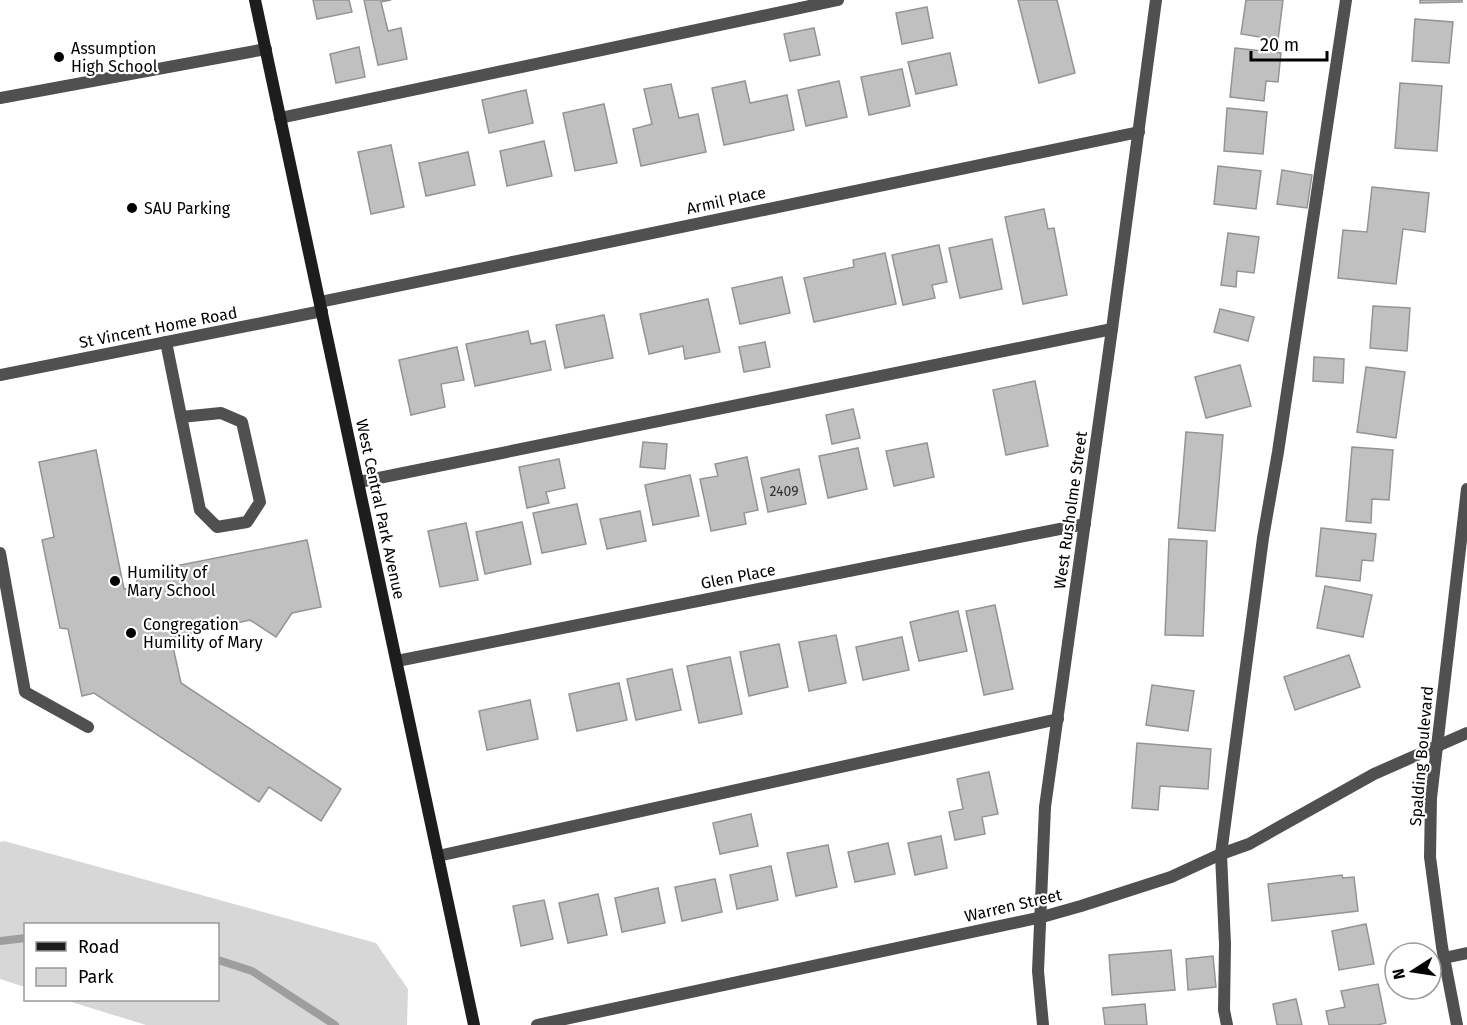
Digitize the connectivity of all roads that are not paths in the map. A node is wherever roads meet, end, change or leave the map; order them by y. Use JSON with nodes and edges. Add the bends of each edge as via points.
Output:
{"nodes":[{"id":1,"x":255,"y":0,"type":"edge"},
{"id":2,"x":838,"y":0,"type":"edge"},
{"id":3,"x":1156,"y":0,"type":"edge"},
{"id":4,"x":1346,"y":0,"type":"edge"},
{"id":5,"x":266,"y":50,"type":"junction"},
{"id":6,"x":0,"y":98,"type":"edge"},
{"id":7,"x":280,"y":118,"type":"junction"},
{"id":8,"x":1139,"y":132,"type":"junction"},
{"id":9,"x":321,"y":306,"type":"junction"},
{"id":10,"x":1112,"y":329,"type":"junction"},
{"id":11,"x":166,"y":342,"type":"junction"},
{"id":12,"x":0,"y":375,"type":"edge"},
{"id":13,"x":181,"y":417,"type":"junction"},
{"id":14,"x":359,"y":482,"type":"junction"},
{"id":15,"x":1467,"y":489,"type":"edge"},
{"id":16,"x":1085,"y":524,"type":"junction"},
{"id":17,"x":0,"y":553,"type":"edge"},
{"id":18,"x":397,"y":661,"type":"junction"},
{"id":19,"x":1058,"y":719,"type":"junction"},
{"id":20,"x":88,"y":727,"type":"dead end"},
{"id":21,"x":1467,"y":733,"type":"edge"},
{"id":22,"x":1437,"y":746,"type":"junction"},
{"id":23,"x":1221,"y":854,"type":"junction"},
{"id":24,"x":438,"y":856,"type":"junction"},
{"id":25,"x":1042,"y":917,"type":"junction"},
{"id":26,"x":1467,"y":953,"type":"edge"},
{"id":27,"x":1444,"y":958,"type":"junction"},
{"id":28,"x":474,"y":1025,"type":"edge"},
{"id":29,"x":537,"y":1025,"type":"edge"},
{"id":30,"x":1042,"y":1025,"type":"edge"},
{"id":31,"x":1227,"y":1025,"type":"edge"},
{"id":32,"x":1457,"y":1025,"type":"edge"}],
"edges":[{"from":1,"to":5,"type":"main road","name":"West Central Park Avenue"},
{"from":2,"to":7,"type":"street"},
{"from":3,"to":8,"type":"street","name":"West Rusholme Street"},
{"from":4,"to":23,"type":"street","via":[[1263,538]]},
{"from":5,"to":6,"type":"street"},
{"from":5,"to":7,"type":"main road","name":"West Central Park Avenue"},
{"from":7,"to":9,"type":"main road","name":"West Central Park Avenue"},
{"from":8,"to":9,"type":"street","name":"Armil Place"},
{"from":8,"to":10,"type":"street","name":"West Rusholme Street"},
{"from":9,"to":11,"type":"street","name":"St Vincent Home Road"},
{"from":9,"to":14,"type":"main road","name":"West Central Park Avenue"},
{"from":10,"to":14,"type":"street"},
{"from":10,"to":16,"type":"street","name":"West Rusholme Street"},
{"from":11,"to":12,"type":"street","name":"St Vincent Home Road"},
{"from":11,"to":13,"type":"street"},
{"from":13,"to":13,"type":"street","via":[[200,510],[217,527],[247,522],[260,502],[242,422],[221,413]]},
{"from":14,"to":18,"type":"main road","name":"West Central Park Avenue"},
{"from":15,"to":22,"type":"street","name":"Spalding Boulevard"},
{"from":16,"to":18,"type":"street","name":"Glen Place"},
{"from":16,"to":19,"type":"street","name":"West Rusholme Street"},
{"from":17,"to":20,"type":"street","via":[[25,692]]},
{"from":18,"to":24,"type":"main road","name":"West Central Park Avenue"},
{"from":19,"to":24,"type":"street"},
{"from":19,"to":25,"type":"street","name":"West Rusholme Street","via":[[1045,807]]},
{"from":21,"to":22,"type":"street","name":"Warren Street"},
{"from":22,"to":23,"type":"street","name":"Warren Street","via":[[1374,774],[1248,844]]},
{"from":22,"to":27,"type":"street","name":"Spalding Boulevard","via":[[1431,798],[1431,858]]},
{"from":23,"to":25,"type":"street","name":"Warren Street","via":[[1171,877]]},
{"from":23,"to":31,"type":"street"},
{"from":24,"to":28,"type":"main road","name":"West Central Park Avenue"},
{"from":25,"to":29,"type":"street","name":"Warren Street"},
{"from":25,"to":30,"type":"street","name":"West Rusholme Street","via":[[1038,971]]},
{"from":26,"to":27,"type":"street"},
{"from":27,"to":32,"type":"street","name":"Spalding Boulevard"}]}
